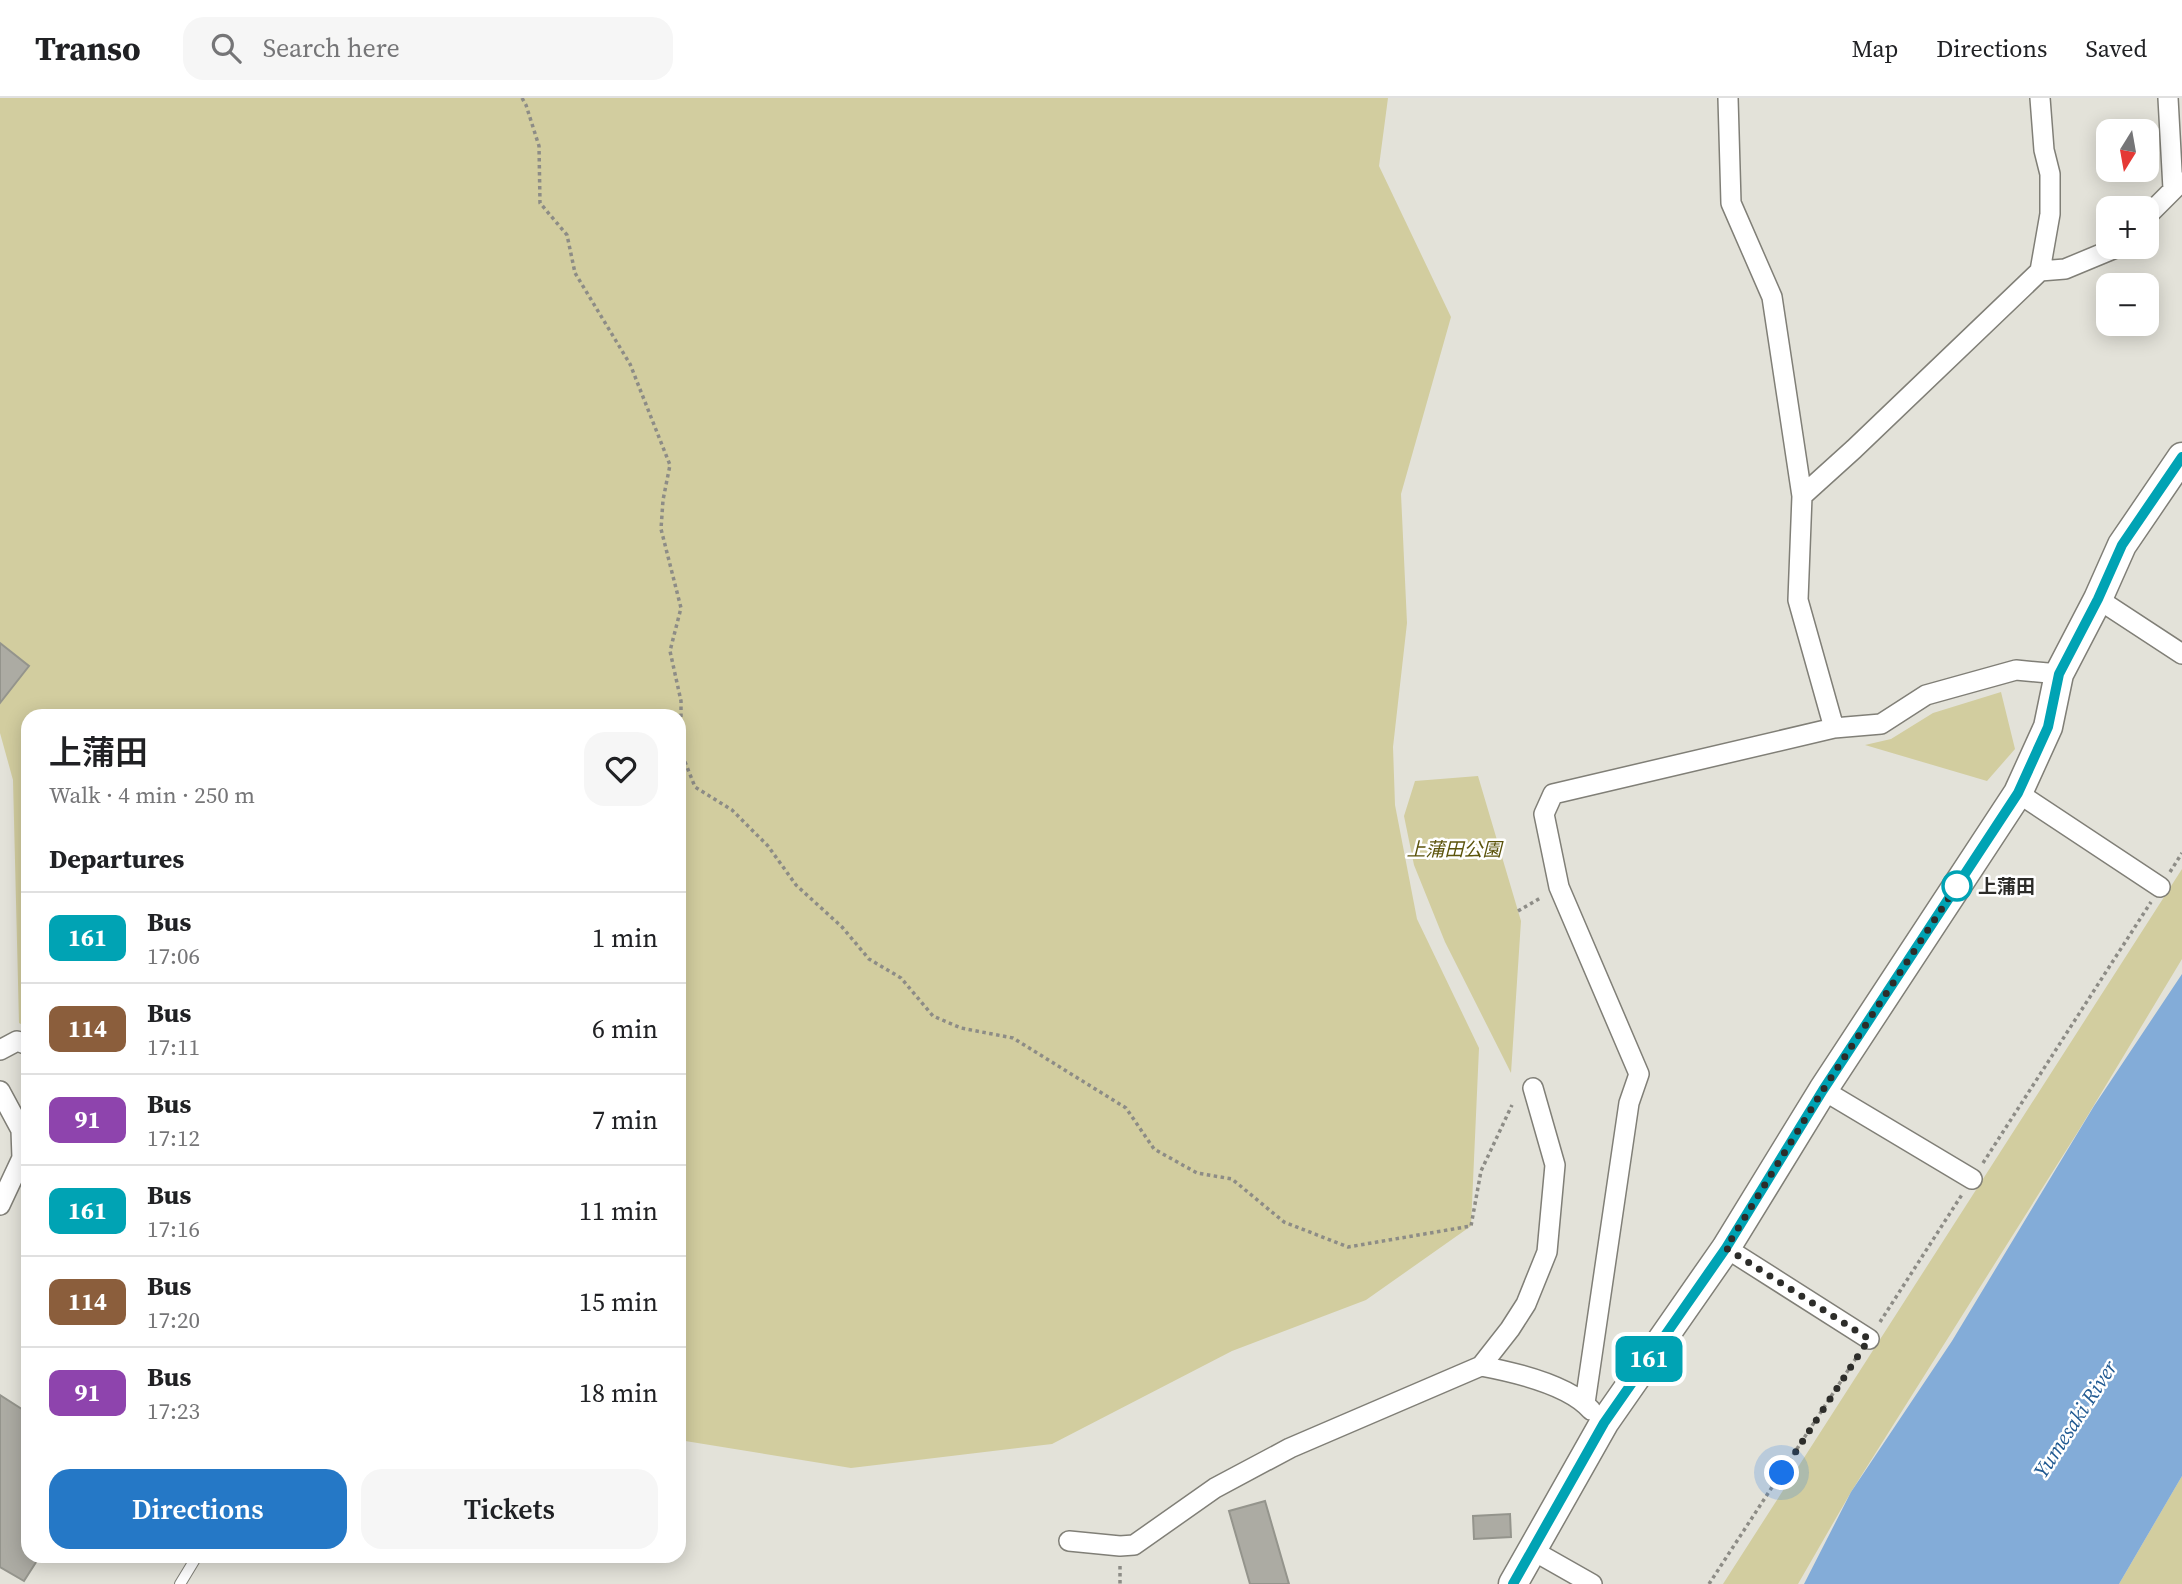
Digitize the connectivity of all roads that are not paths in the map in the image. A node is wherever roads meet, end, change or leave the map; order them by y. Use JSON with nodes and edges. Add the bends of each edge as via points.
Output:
{"nodes":[{"id":1,"x":1728,"y":98,"type":"edge"},
{"id":2,"x":2040,"y":98,"type":"edge"},
{"id":3,"x":2168,"y":98,"type":"edge"},
{"id":4,"x":2178,"y":186,"type":"edge"},
{"id":5,"x":2159,"y":204,"type":"edge"},
{"id":6,"x":2096,"y":256,"type":"edge"},
{"id":7,"x":2040,"y":271,"type":"junction"},
{"id":8,"x":2182,"y":457,"type":"edge"},
{"id":9,"x":1802,"y":496,"type":"junction"},
{"id":10,"x":2098,"y":599,"type":"junction"},
{"id":11,"x":2182,"y":654,"type":"edge"},
{"id":12,"x":2059,"y":674,"type":"junction"},
{"id":13,"x":1834,"y":728,"type":"junction"},
{"id":14,"x":2018,"y":793,"type":"junction"},
{"id":15,"x":2161,"y":887,"type":"road end"},
{"id":16,"x":21,"y":1042,"type":"edge"},
{"id":17,"x":0,"y":1050,"type":"edge"},
{"id":18,"x":1533,"y":1088,"type":"dead end"},
{"id":19,"x":1823,"y":1090,"type":"junction"},
{"id":20,"x":0,"y":1091,"type":"edge"},
{"id":21,"x":21,"y":1130,"type":"edge"},
{"id":22,"x":21,"y":1166,"type":"edge"},
{"id":23,"x":1972,"y":1179,"type":"road end"},
{"id":24,"x":0,"y":1205,"type":"edge"},
{"id":25,"x":1726,"y":1248,"type":"junction"},
{"id":26,"x":1869,"y":1339,"type":"road end"},
{"id":27,"x":1481,"y":1366,"type":"junction"},
{"id":28,"x":1585,"y":1403,"type":"junction"},
{"id":29,"x":1604,"y":1423,"type":"junction"},
{"id":30,"x":1069,"y":1541,"type":"dead end"},
{"id":31,"x":1532,"y":1550,"type":"junction"},
{"id":32,"x":193,"y":1563,"type":"edge"},
{"id":33,"x":180,"y":1584,"type":"edge"},
{"id":34,"x":1513,"y":1584,"type":"edge"},
{"id":35,"x":1592,"y":1584,"type":"edge"}],
"edges":[{"from":1,"to":9,"type":"street","via":[[1731,203],[1772,297]]},
{"from":2,"to":7,"type":"street","via":[[2043,150],[2050,174],[2050,214]]},
{"from":3,"to":4,"type":"street"},
{"from":4,"to":5,"type":"street"},
{"from":6,"to":7,"type":"street","via":[[2065,269]]},
{"from":7,"to":9,"type":"street"},
{"from":8,"to":10,"type":"main road","via":[[2122,545]]},
{"from":9,"to":13,"type":"street","via":[[1798,600]]},
{"from":10,"to":11,"type":"street"},
{"from":10,"to":12,"type":"main road"},
{"from":12,"to":13,"type":"street","via":[[2016,670],[1926,695],[1881,724]]},
{"from":12,"to":14,"type":"main road","via":[[2048,727]]},
{"from":13,"to":28,"type":"street","via":[[1553,794],[1544,814],[1559,887],[1639,1074],[1629,1103]]},
{"from":14,"to":15,"type":"street"},
{"from":14,"to":19,"type":"main road"},
{"from":16,"to":17,"type":"street"},
{"from":18,"to":27,"type":"street","via":[[1555,1166],[1547,1252],[1526,1304]]},
{"from":19,"to":23,"type":"street"},
{"from":19,"to":25,"type":"main road"},
{"from":20,"to":21,"type":"street"},
{"from":22,"to":24,"type":"street"},
{"from":25,"to":26,"type":"street"},
{"from":25,"to":29,"type":"main road"},
{"from":27,"to":28,"type":"street","via":[[1542,1382]]},
{"from":27,"to":30,"type":"street","via":[[1290,1448],[1215,1488],[1134,1545]]},
{"from":28,"to":29,"type":"street"},
{"from":29,"to":31,"type":"main road"},
{"from":31,"to":34,"type":"main road"},
{"from":31,"to":35,"type":"street"},
{"from":32,"to":33,"type":"lane"}]}
